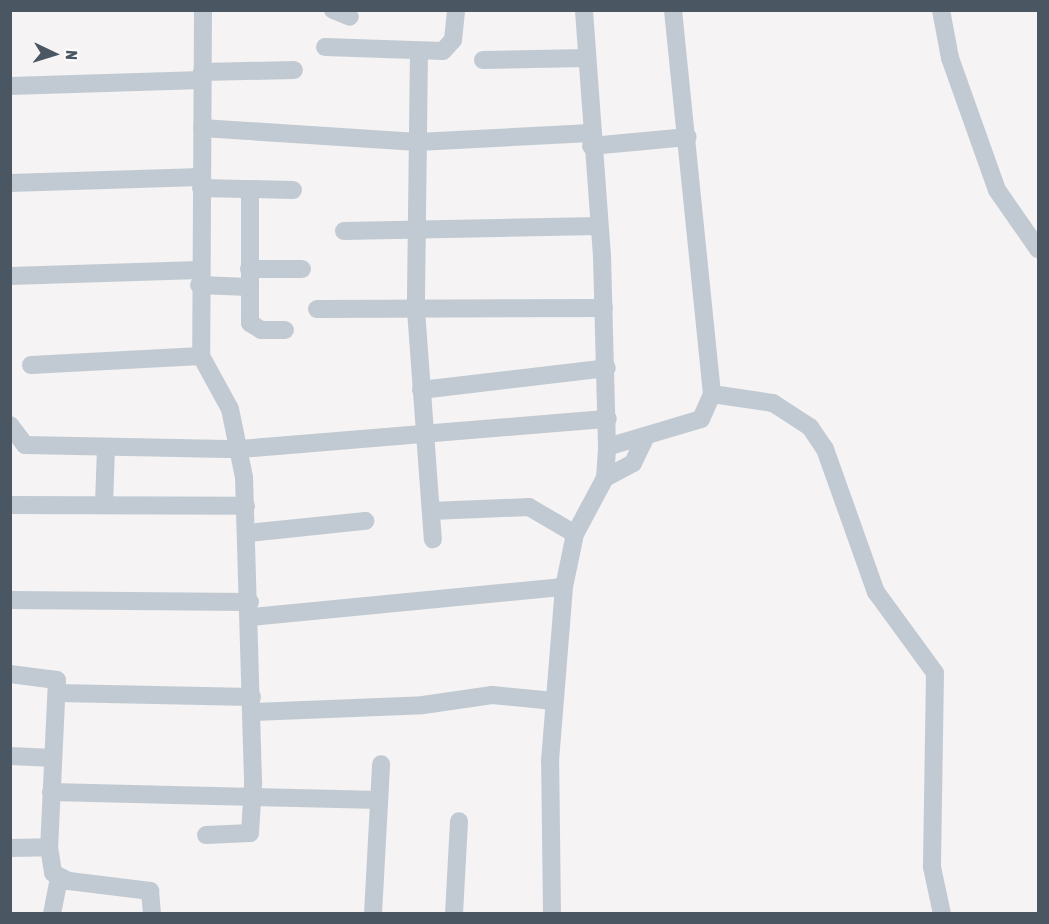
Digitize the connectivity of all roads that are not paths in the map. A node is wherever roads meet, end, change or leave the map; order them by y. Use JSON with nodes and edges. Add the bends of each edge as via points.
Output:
{"nodes":[{"id":1,"x":203,"y":10,"type":"edge"},
{"id":2,"x":333,"y":10,"type":"edge"},
{"id":3,"x":456,"y":10,"type":"edge"},
{"id":4,"x":584,"y":10,"type":"edge"},
{"id":5,"x":673,"y":10,"type":"edge"},
{"id":6,"x":941,"y":10,"type":"edge"},
{"id":7,"x":350,"y":17,"type":"dead end"},
{"id":8,"x":325,"y":47,"type":"dead end"},
{"id":9,"x":419,"y":51,"type":"junction"},
{"id":10,"x":586,"y":58,"type":"junction"},
{"id":11,"x":483,"y":60,"type":"dead end"},
{"id":12,"x":294,"y":70,"type":"dead end"},
{"id":13,"x":202,"y":76,"type":"junction"},
{"id":14,"x":10,"y":86,"type":"edge"},
{"id":15,"x":202,"y":128,"type":"junction"},
{"id":16,"x":688,"y":137,"type":"junction"},
{"id":17,"x":591,"y":139,"type":"junction"},
{"id":18,"x":418,"y":142,"type":"junction"},
{"id":19,"x":10,"y":183,"type":"edge"},
{"id":20,"x":201,"y":183,"type":"junction"},
{"id":21,"x":250,"y":189,"type":"junction"},
{"id":22,"x":293,"y":190,"type":"dead end"},
{"id":23,"x":599,"y":226,"type":"junction"},
{"id":24,"x":344,"y":231,"type":"dead end"},
{"id":25,"x":417,"y":232,"type":"junction"},
{"id":26,"x":1038,"y":249,"type":"edge"},
{"id":27,"x":302,"y":269,"type":"dead end"},
{"id":28,"x":10,"y":276,"type":"edge"},
{"id":29,"x":200,"y":277,"type":"junction"},
{"id":30,"x":249,"y":278,"type":"junction"},
{"id":31,"x":604,"y":308,"type":"junction"},
{"id":32,"x":317,"y":309,"type":"dead end"},
{"id":33,"x":417,"y":310,"type":"junction"},
{"id":34,"x":285,"y":330,"type":"dead end"},
{"id":35,"x":201,"y":356,"type":"junction"},
{"id":36,"x":31,"y":365,"type":"dead end"},
{"id":37,"x":607,"y":368,"type":"junction"},
{"id":38,"x":421,"y":390,"type":"junction"},
{"id":39,"x":712,"y":394,"type":"junction"},
{"id":40,"x":608,"y":419,"type":"junction"},
{"id":41,"x":10,"y":425,"type":"edge"},
{"id":42,"x":425,"y":436,"type":"junction"},
{"id":43,"x":644,"y":440,"type":"junction"},
{"id":44,"x":607,"y":447,"type":"junction"},
{"id":45,"x":106,"y":448,"type":"junction"},
{"id":46,"x":240,"y":449,"type":"junction"},
{"id":47,"x":605,"y":478,"type":"junction"},
{"id":48,"x":10,"y":505,"type":"edge"},
{"id":49,"x":104,"y":505,"type":"junction"},
{"id":50,"x":246,"y":506,"type":"junction"},
{"id":51,"x":431,"y":511,"type":"junction"},
{"id":52,"x":365,"y":521,"type":"dead end"},
{"id":53,"x":248,"y":532,"type":"junction"},
{"id":54,"x":575,"y":534,"type":"junction"},
{"id":55,"x":433,"y":539,"type":"dead end"},
{"id":56,"x":564,"y":587,"type":"junction"},
{"id":57,"x":10,"y":600,"type":"edge"},
{"id":58,"x":251,"y":609,"type":"junction"},
{"id":59,"x":10,"y":674,"type":"edge"},
{"id":60,"x":58,"y":693,"type":"junction"},
{"id":61,"x":554,"y":701,"type":"junction"},
{"id":62,"x":252,"y":705,"type":"junction"},
{"id":63,"x":10,"y":756,"type":"edge"},
{"id":64,"x":53,"y":758,"type":"junction"},
{"id":65,"x":381,"y":764,"type":"dead end"},
{"id":66,"x":51,"y":792,"type":"junction"},
{"id":67,"x":379,"y":800,"type":"junction"},
{"id":68,"x":252,"y":801,"type":"junction"},
{"id":69,"x":459,"y":821,"type":"dead end"},
{"id":70,"x":206,"y":835,"type":"dead end"},
{"id":71,"x":49,"y":847,"type":"junction"},
{"id":72,"x":10,"y":848,"type":"edge"},
{"id":73,"x":59,"y":879,"type":"junction"},
{"id":74,"x":52,"y":914,"type":"edge"},
{"id":75,"x":152,"y":914,"type":"edge"},
{"id":76,"x":373,"y":914,"type":"edge"},
{"id":77,"x":454,"y":914,"type":"edge"},
{"id":78,"x":552,"y":914,"type":"edge"},
{"id":79,"x":942,"y":914,"type":"edge"}],
"edges":[{"from":1,"to":13,"type":"street"},
{"from":2,"to":7,"type":"street"},
{"from":3,"to":9,"type":"street","via":[[450,48]]},
{"from":4,"to":10,"type":"street"},
{"from":5,"to":16,"type":"street"},
{"from":6,"to":26,"type":"street","via":[[950,58],[997,190]]},
{"from":8,"to":9,"type":"street"},
{"from":9,"to":18,"type":"street"},
{"from":10,"to":11,"type":"street"},
{"from":10,"to":17,"type":"street"},
{"from":12,"to":13,"type":"street"},
{"from":13,"to":14,"type":"street"},
{"from":13,"to":15,"type":"street"},
{"from":15,"to":18,"type":"street"},
{"from":15,"to":20,"type":"street"},
{"from":16,"to":17,"type":"street"},
{"from":16,"to":39,"type":"street"},
{"from":17,"to":18,"type":"street"},
{"from":17,"to":23,"type":"street"},
{"from":18,"to":25,"type":"street"},
{"from":19,"to":20,"type":"street"},
{"from":20,"to":21,"type":"street"},
{"from":20,"to":29,"type":"street"},
{"from":21,"to":22,"type":"street"},
{"from":21,"to":30,"type":"street"},
{"from":23,"to":25,"type":"street"},
{"from":23,"to":31,"type":"street"},
{"from":24,"to":25,"type":"street"},
{"from":25,"to":33,"type":"street"},
{"from":27,"to":30,"type":"street"},
{"from":28,"to":29,"type":"street"},
{"from":29,"to":30,"type":"street"},
{"from":29,"to":35,"type":"street"},
{"from":30,"to":34,"type":"street","via":[[254,329]]},
{"from":31,"to":33,"type":"street"},
{"from":31,"to":37,"type":"street"},
{"from":32,"to":33,"type":"street"},
{"from":33,"to":38,"type":"street"},
{"from":35,"to":36,"type":"street"},
{"from":35,"to":46,"type":"street","via":[[230,409]]},
{"from":37,"to":38,"type":"street"},
{"from":37,"to":40,"type":"street"},
{"from":38,"to":42,"type":"street"},
{"from":39,"to":43,"type":"street","via":[[701,419]]},
{"from":39,"to":79,"type":"street","via":[[773,403],[810,427],[825,449],[876,592],[935,673],[932,867]]},
{"from":40,"to":42,"type":"street"},
{"from":40,"to":44,"type":"street"},
{"from":41,"to":45,"type":"street","via":[[25,445]]},
{"from":42,"to":46,"type":"street"},
{"from":42,"to":51,"type":"street"},
{"from":43,"to":44,"type":"street"},
{"from":43,"to":47,"type":"street","via":[[633,463]]},
{"from":44,"to":47,"type":"street"},
{"from":45,"to":46,"type":"street"},
{"from":45,"to":49,"type":"street"},
{"from":46,"to":50,"type":"street"},
{"from":47,"to":54,"type":"street"},
{"from":48,"to":49,"type":"street"},
{"from":49,"to":50,"type":"street"},
{"from":50,"to":53,"type":"street"},
{"from":51,"to":54,"type":"street","via":[[529,507]]},
{"from":51,"to":55,"type":"street"},
{"from":52,"to":53,"type":"street"},
{"from":53,"to":58,"type":"street"},
{"from":54,"to":56,"type":"street"},
{"from":56,"to":58,"type":"street"},
{"from":56,"to":61,"type":"street"},
{"from":57,"to":58,"type":"street"},
{"from":58,"to":62,"type":"street"},
{"from":59,"to":60,"type":"street","via":[[50,675]]},
{"from":60,"to":62,"type":"street"},
{"from":60,"to":64,"type":"street"},
{"from":61,"to":62,"type":"street","via":[[492,695],[423,705]]},
{"from":61,"to":78,"type":"street"},
{"from":62,"to":68,"type":"street"},
{"from":63,"to":64,"type":"street"},
{"from":64,"to":66,"type":"street"},
{"from":65,"to":67,"type":"street"},
{"from":66,"to":68,"type":"street"},
{"from":66,"to":71,"type":"street"},
{"from":67,"to":68,"type":"street"},
{"from":67,"to":76,"type":"street"},
{"from":68,"to":70,"type":"street","via":[[250,833]]},
{"from":69,"to":77,"type":"street"},
{"from":71,"to":72,"type":"street"},
{"from":71,"to":73,"type":"street"},
{"from":73,"to":74,"type":"street"},
{"from":73,"to":75,"type":"street","via":[[150,891]]}]}
